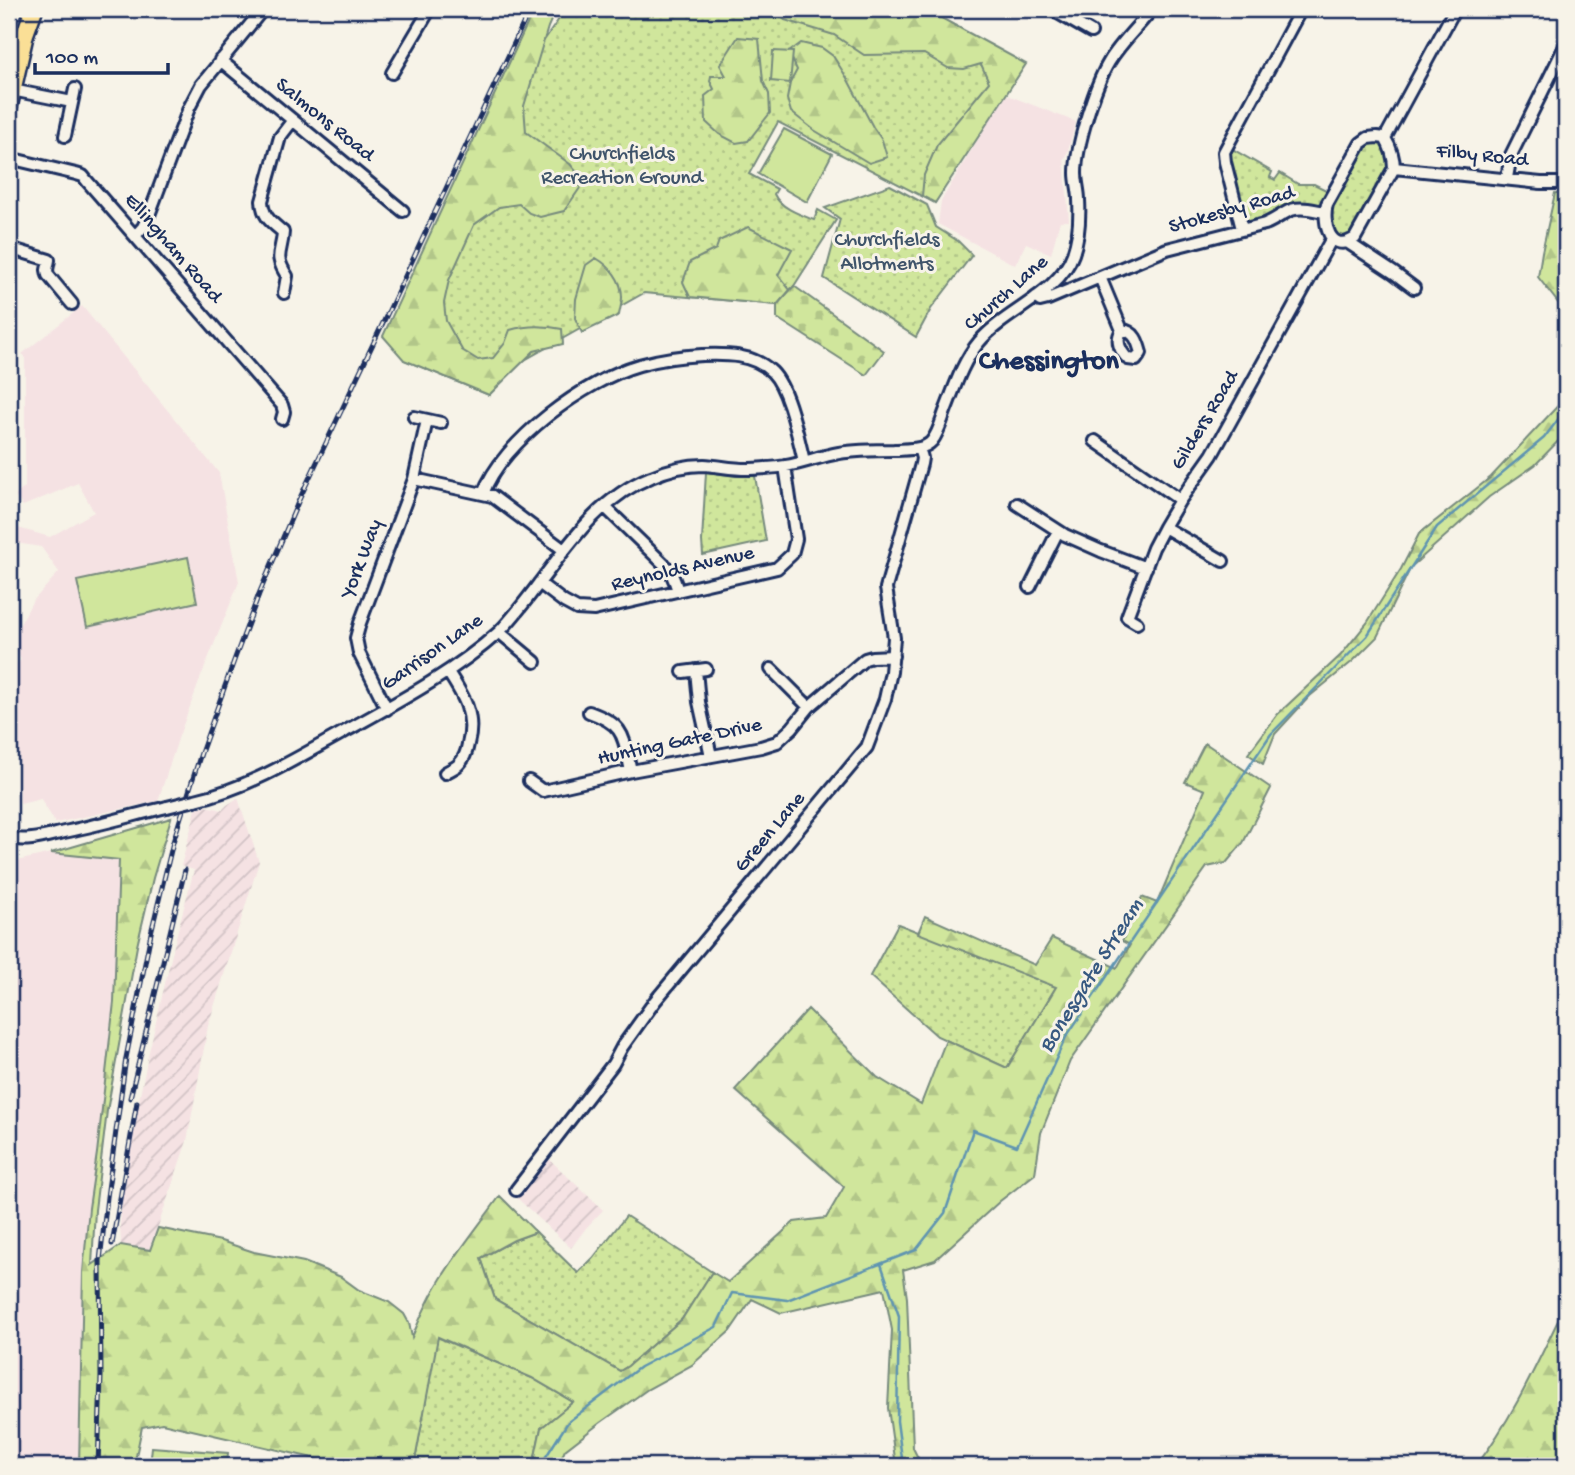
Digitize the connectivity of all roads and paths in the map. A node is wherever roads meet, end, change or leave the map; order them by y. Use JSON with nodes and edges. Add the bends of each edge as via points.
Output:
{"nodes":[{"id":1,"x":34,"y":9,"type":"edge"},
{"id":2,"x":263,"y":9,"type":"edge"},
{"id":3,"x":430,"y":9,"type":"edge"},
{"id":4,"x":1051,"y":9,"type":"edge"},
{"id":5,"x":1153,"y":9,"type":"edge"},
{"id":6,"x":1301,"y":9,"type":"edge"},
{"id":7,"x":1455,"y":9,"type":"edge"},
{"id":8,"x":1091,"y":32,"type":"dead end"},
{"id":9,"x":1566,"y":44,"type":"edge"},
{"id":10,"x":14,"y":60,"type":"edge"},
{"id":11,"x":220,"y":60,"type":"junction"},
{"id":12,"x":392,"y":73,"type":"dead end"},
{"id":13,"x":75,"y":89,"type":"dead end"},
{"id":14,"x":10,"y":97,"type":"edge"},
{"id":15,"x":72,"y":102,"type":"junction"},
{"id":16,"x":293,"y":120,"type":"junction"},
{"id":17,"x":65,"y":136,"type":"dead end"},
{"id":18,"x":1385,"y":138,"type":"junction"},
{"id":19,"x":9,"y":158,"type":"edge"},
{"id":20,"x":1394,"y":168,"type":"junction"},
{"id":21,"x":1507,"y":178,"type":"junction"},
{"id":22,"x":1566,"y":183,"type":"edge"},
{"id":23,"x":403,"y":211,"type":"dead end"},
{"id":24,"x":1325,"y":212,"type":"junction"},
{"id":25,"x":1242,"y":229,"type":"junction"},
{"id":26,"x":135,"y":236,"type":"junction"},
{"id":27,"x":1332,"y":238,"type":"junction"},
{"id":28,"x":1347,"y":242,"type":"junction"},
{"id":29,"x":9,"y":248,"type":"edge"},
{"id":30,"x":1065,"y":270,"type":"junction"},
{"id":31,"x":1100,"y":278,"type":"junction"},
{"id":32,"x":1080,"y":286,"type":"junction"},
{"id":33,"x":1414,"y":288,"type":"dead end"},
{"id":34,"x":284,"y":293,"type":"dead end"},
{"id":35,"x":1036,"y":296,"type":"junction"},
{"id":36,"x":72,"y":304,"type":"dead end"},
{"id":37,"x":1122,"y":330,"type":"dead end"},
{"id":38,"x":414,"y":417,"type":"dead end"},
{"id":39,"x":282,"y":419,"type":"dead end"},
{"id":40,"x":427,"y":420,"type":"junction"},
{"id":41,"x":441,"y":422,"type":"dead end"},
{"id":42,"x":1095,"y":441,"type":"dead end"},
{"id":43,"x":919,"y":448,"type":"junction"},
{"id":44,"x":804,"y":461,"type":"junction"},
{"id":45,"x":785,"y":466,"type":"junction"},
{"id":46,"x":414,"y":479,"type":"junction"},
{"id":47,"x":483,"y":494,"type":"junction"},
{"id":48,"x":1180,"y":500,"type":"junction"},
{"id":49,"x":1017,"y":504,"type":"dead end"},
{"id":50,"x":604,"y":506,"type":"junction"},
{"id":51,"x":1164,"y":527,"type":"junction"},
{"id":52,"x":1058,"y":531,"type":"junction"},
{"id":53,"x":564,"y":550,"type":"junction"},
{"id":54,"x":1215,"y":561,"type":"dead end"},
{"id":55,"x":1146,"y":568,"type":"junction"},
{"id":56,"x":539,"y":583,"type":"junction"},
{"id":57,"x":1030,"y":587,"type":"dead end"},
{"id":58,"x":677,"y":591,"type":"junction"},
{"id":59,"x":1127,"y":618,"type":"dead end"},
{"id":60,"x":499,"y":632,"type":"junction"},
{"id":61,"x":893,"y":656,"type":"junction"},
{"id":62,"x":535,"y":662,"type":"dead end"},
{"id":63,"x":771,"y":669,"type":"dead end"},
{"id":64,"x":447,"y":672,"type":"junction"},
{"id":65,"x":683,"y":672,"type":"dead end"},
{"id":66,"x":809,"y":706,"type":"junction"},
{"id":67,"x":387,"y":709,"type":"junction"},
{"id":68,"x":589,"y":712,"type":"dead end"},
{"id":69,"x":711,"y":756,"type":"junction"},
{"id":70,"x":631,"y":771,"type":"junction"},
{"id":71,"x":445,"y":773,"type":"dead end"},
{"id":72,"x":529,"y":781,"type":"dead end"},
{"id":73,"x":9,"y":838,"type":"edge"},
{"id":74,"x":516,"y":1190,"type":"dead end"}],
"edges":[{"from":1,"to":10,"type":"highway"},
{"from":2,"to":11,"type":"street"},
{"from":3,"to":12,"type":"street"},
{"from":4,"to":8,"type":"street"},
{"from":5,"to":30,"type":"street","name":"Church Lane","via":[[1108,64],[1097,90],[1078,150],[1080,222]]},
{"from":6,"to":25,"type":"street","via":[[1224,152]]},
{"from":7,"to":18,"type":"street"},
{"from":9,"to":21,"type":"street","via":[[1511,155]]},
{"from":10,"to":14,"type":"highway"},
{"from":11,"to":16,"type":"street","name":"Salmons Road"},
{"from":11,"to":26,"type":"street","via":[[195,97],[149,215]]},
{"from":13,"to":15,"type":"street"},
{"from":14,"to":15,"type":"street"},
{"from":15,"to":17,"type":"street"},
{"from":16,"to":23,"type":"street","name":"Salmons Road"},
{"from":16,"to":34,"type":"street","via":[[280,137],[262,201],[269,222],[283,232],[278,253],[287,276]]},
{"from":18,"to":20,"type":"street"},
{"from":18,"to":24,"type":"street","via":[[1367,138],[1361,143]]},
{"from":19,"to":26,"type":"street","name":"Ellingham Road","via":[[83,176]]},
{"from":20,"to":21,"type":"street","name":"Filby Road"},
{"from":20,"to":28,"type":"street","via":[[1355,238]]},
{"from":21,"to":22,"type":"street","name":"Filby Road"},
{"from":24,"to":25,"type":"street","name":"Stokesby Road","via":[[1292,209],[1275,221]]},
{"from":24,"to":27,"type":"street"},
{"from":25,"to":31,"type":"street","name":"Stokesby Road","via":[[1167,249]]},
{"from":26,"to":39,"type":"street","name":"Ellingham Road","via":[[282,405]]},
{"from":27,"to":28,"type":"street"},
{"from":27,"to":48,"type":"street","name":"Gilders Road","via":[[1212,455]]},
{"from":28,"to":33,"type":"street"},
{"from":29,"to":36,"type":"street","via":[[49,260],[48,275]]},
{"from":30,"to":32,"type":"street"},
{"from":30,"to":35,"type":"street","name":"Church Lane"},
{"from":31,"to":32,"type":"street","name":"Stokesby Road"},
{"from":31,"to":37,"type":"street"},
{"from":32,"to":35,"type":"street","name":"Stokesby Road","via":[[1044,301]]},
{"from":35,"to":43,"type":"street","name":"Church Lane","via":[[978,343],[962,369],[934,439]]},
{"from":38,"to":40,"type":"street"},
{"from":40,"to":41,"type":"street"},
{"from":40,"to":46,"type":"street","name":"York Way"},
{"from":42,"to":48,"type":"street"},
{"from":43,"to":44,"type":"street","name":"Garrison Lane","via":[[858,450]]},
{"from":43,"to":61,"type":"street","name":"Green Lane","via":[[921,464],[886,588]]},
{"from":44,"to":45,"type":"street","name":"Garrison Lane"},
{"from":44,"to":47,"type":"street","via":[[781,383],[772,372],[742,356],[672,357],[637,365],[584,389],[521,441],[496,469]]},
{"from":45,"to":50,"type":"street","name":"Garrison Lane","via":[[746,470],[684,466],[636,484]]},
{"from":45,"to":58,"type":"street","name":"Reynolds Avenue","via":[[796,539],[792,554],[777,568]]},
{"from":46,"to":47,"type":"street"},
{"from":46,"to":67,"type":"street","name":"York Way","via":[[356,638]]},
{"from":47,"to":53,"type":"street"},
{"from":48,"to":51,"type":"street","name":"Gilders Road"},
{"from":49,"to":52,"type":"street"},
{"from":50,"to":53,"type":"street","name":"Garrison Lane"},
{"from":50,"to":58,"type":"street","via":[[670,570]]},
{"from":51,"to":54,"type":"street"},
{"from":51,"to":55,"type":"street","name":"Gilders Road"},
{"from":52,"to":55,"type":"street"},
{"from":52,"to":57,"type":"street","via":[[1040,578]]},
{"from":53,"to":56,"type":"street","name":"Garrison Lane"},
{"from":55,"to":59,"type":"street","name":"Gilders Road"},
{"from":56,"to":58,"type":"street","name":"Reynolds Avenue","via":[[577,609],[594,610]]},
{"from":56,"to":60,"type":"street","name":"Garrison Lane"},
{"from":60,"to":62,"type":"street"},
{"from":60,"to":64,"type":"street","name":"Garrison Lane"},
{"from":61,"to":66,"type":"street","name":"Hunting Gate Drive","via":[[865,659]]},
{"from":61,"to":74,"type":"street","name":"Green Lane","via":[[885,699],[867,747],[655,1001]]},
{"from":63,"to":66,"type":"street"},
{"from":64,"to":67,"type":"street","name":"Garrison Lane"},
{"from":64,"to":71,"type":"street","via":[[466,701],[471,725],[460,764]]},
{"from":65,"to":69,"type":"street","via":[[701,670],[699,702]]},
{"from":66,"to":69,"type":"street","name":"Hunting Gate Drive","via":[[777,742]]},
{"from":67,"to":73,"type":"street","name":"Garrison Lane","bridge":true,"via":[[220,794],[33,839]]},
{"from":68,"to":70,"type":"street","via":[[614,723],[623,736]]},
{"from":69,"to":70,"type":"street","name":"Hunting Gate Drive"},
{"from":70,"to":72,"type":"street","name":"Hunting Gate Drive","via":[[543,791]]}]}
